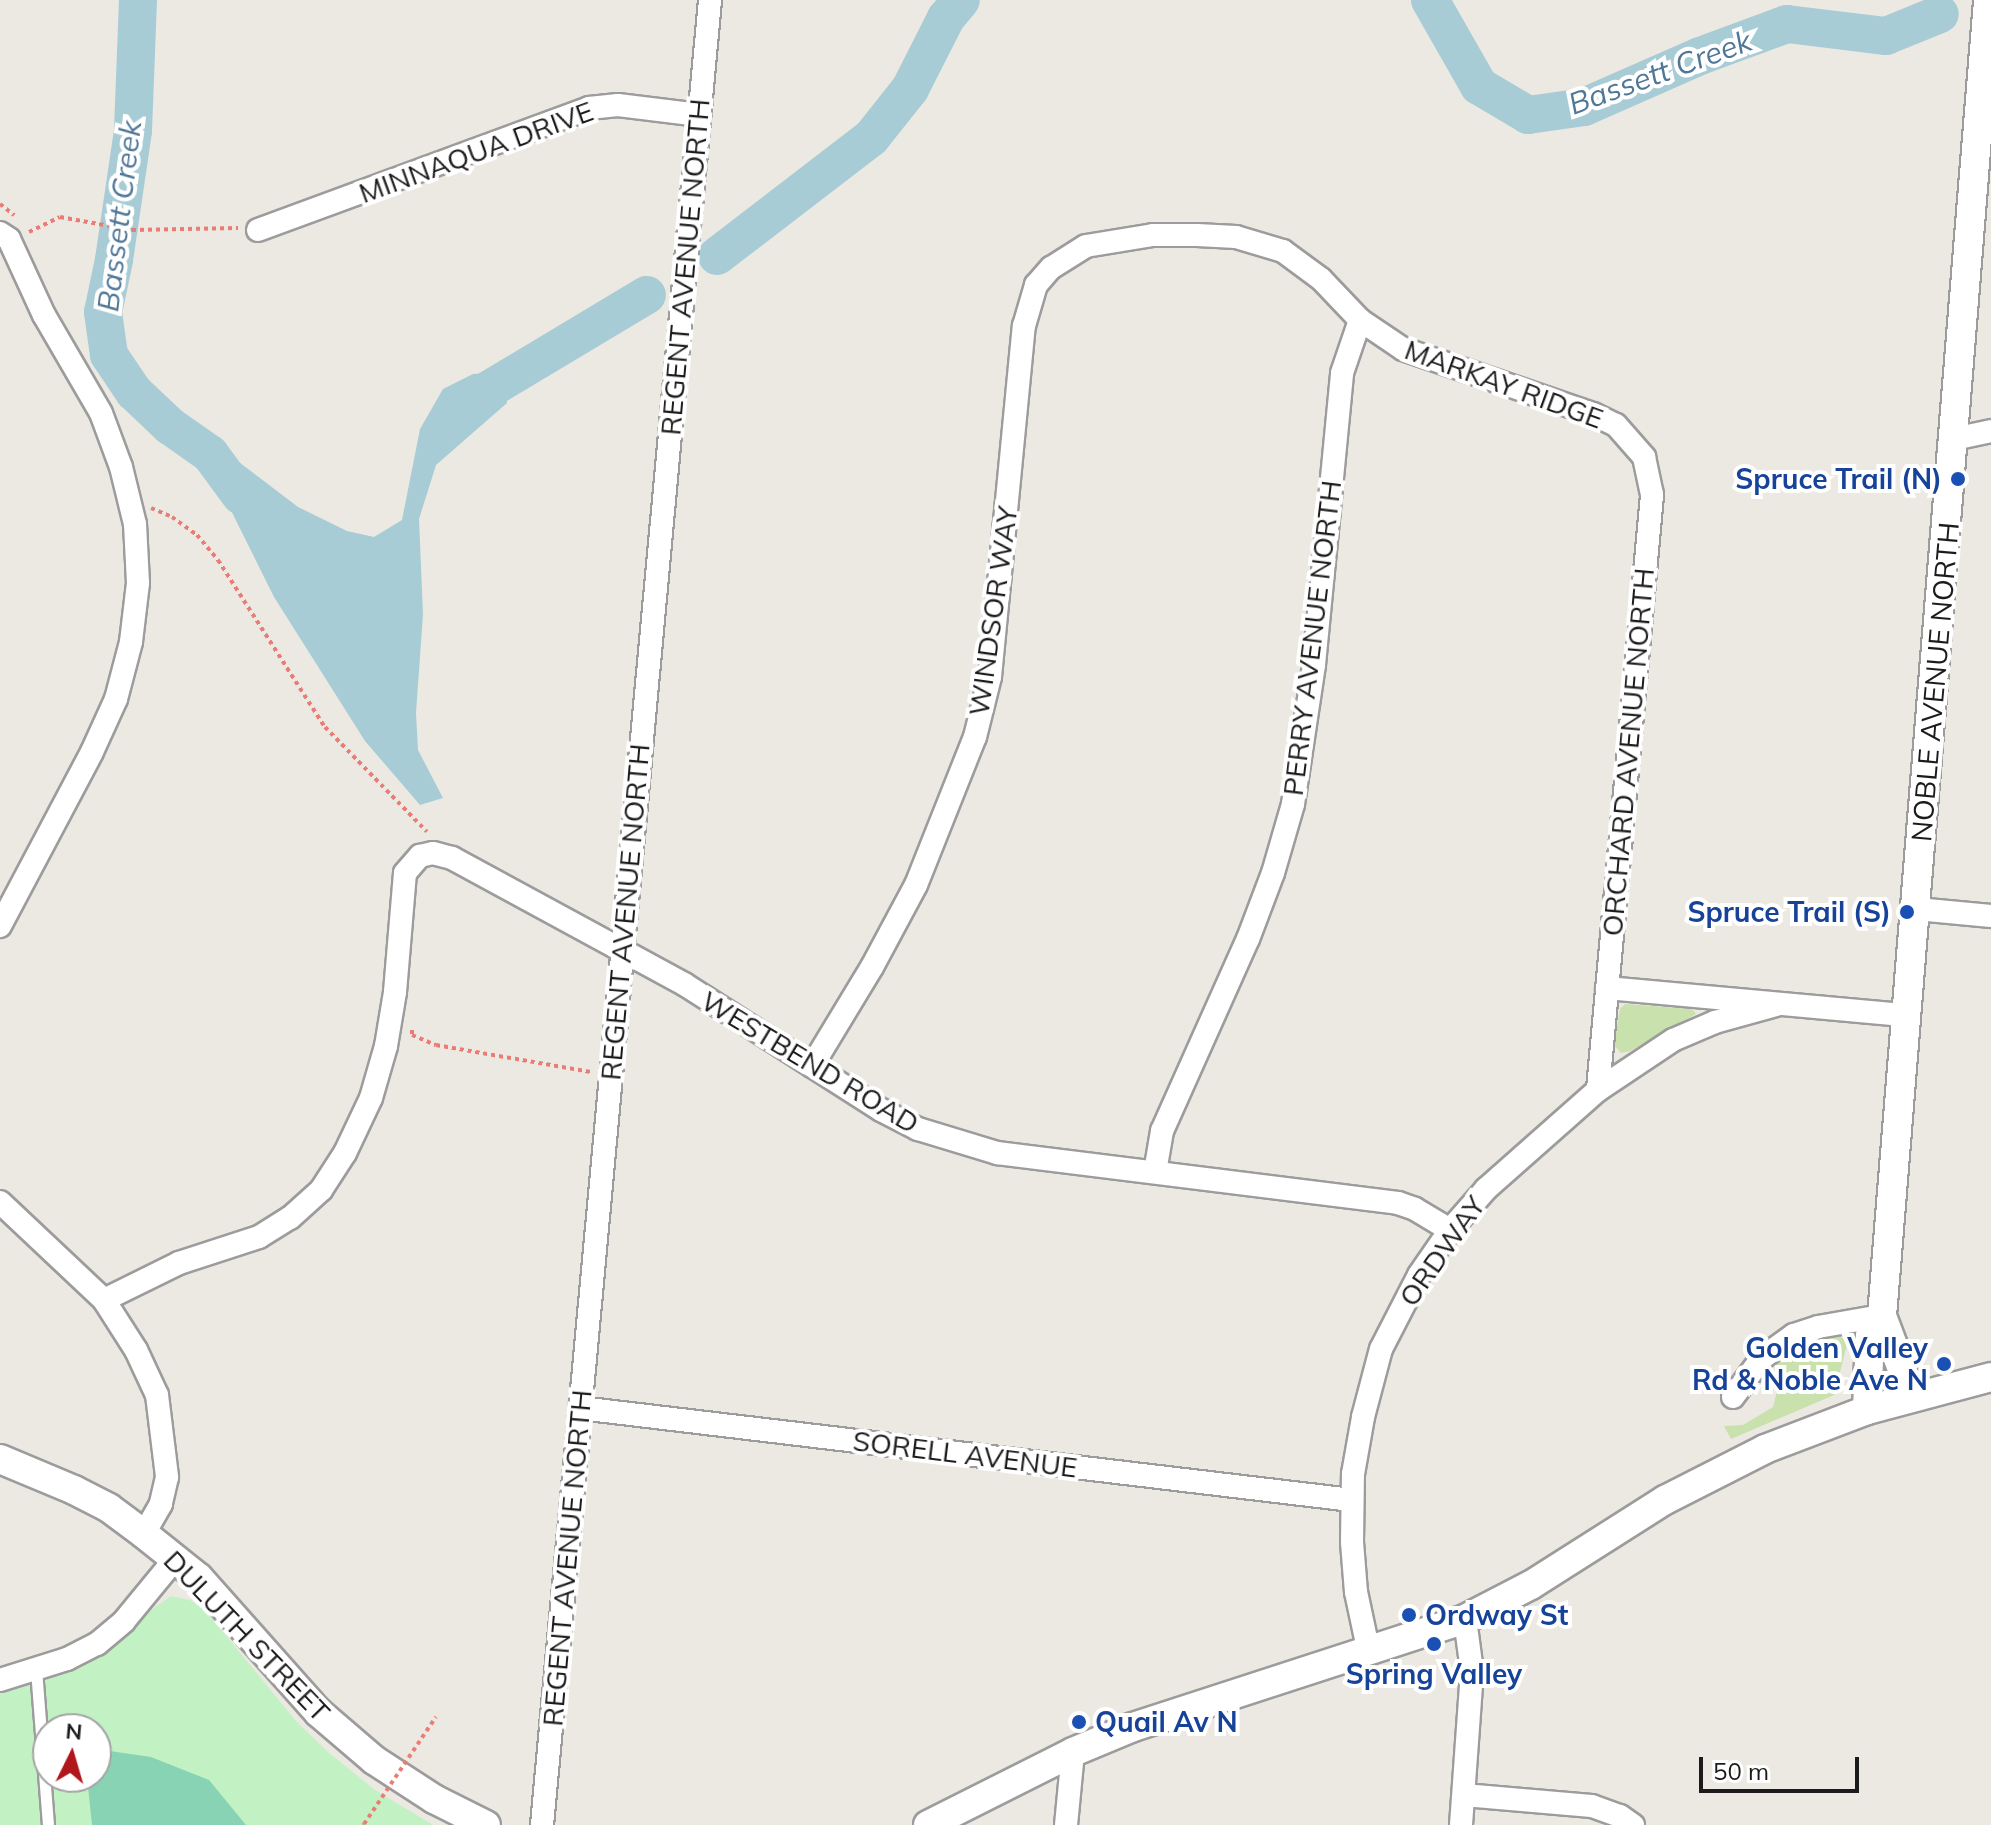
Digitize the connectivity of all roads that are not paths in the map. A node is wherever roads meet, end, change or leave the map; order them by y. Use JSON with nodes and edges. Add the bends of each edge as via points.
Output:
{"nodes":[{"id":1,"x":710,"y":0,"type":"edge"},
{"id":2,"x":1988,"y":0,"type":"edge"},
{"id":3,"x":699,"y":115,"type":"junction"},
{"id":4,"x":258,"y":230,"type":"road end"},
{"id":5,"x":0,"y":233,"type":"edge"},
{"id":6,"x":1051,"y":268,"type":"joint"},
{"id":7,"x":1360,"y":320,"type":"junction"},
{"id":8,"x":1616,"y":425,"type":"joint"},
{"id":9,"x":1991,"y":431,"type":"edge"},
{"id":10,"x":1954,"y":439,"type":"junction"},
{"id":11,"x":1917,"y":909,"type":"junction"},
{"id":12,"x":1991,"y":916,"type":"edge"},
{"id":13,"x":0,"y":926,"type":"edge"},
{"id":14,"x":622,"y":950,"type":"junction"},
{"id":15,"x":1607,"y":988,"type":"junction"},
{"id":16,"x":1776,"y":1005,"type":"junction"},
{"id":17,"x":1906,"y":1015,"type":"junction"},
{"id":18,"x":812,"y":1066,"type":"junction"},
{"id":19,"x":1598,"y":1090,"type":"junction"},
{"id":20,"x":1155,"y":1172,"type":"junction"},
{"id":21,"x":0,"y":1202,"type":"edge"},
{"id":22,"x":1450,"y":1230,"type":"junction"},
{"id":23,"x":104,"y":1300,"type":"junction"},
{"id":24,"x":1882,"y":1316,"type":"junction"},
{"id":25,"x":1991,"y":1377,"type":"edge"},
{"id":26,"x":1912,"y":1396,"type":"junction"},
{"id":27,"x":1733,"y":1397,"type":"dead end"},
{"id":28,"x":580,"y":1408,"type":"junction"},
{"id":29,"x":1867,"y":1410,"type":"junction"},
{"id":30,"x":0,"y":1459,"type":"edge"},
{"id":31,"x":1351,"y":1500,"type":"junction"},
{"id":32,"x":144,"y":1534,"type":"junction"},
{"id":33,"x":175,"y":1559,"type":"junction"},
{"id":34,"x":1465,"y":1619,"type":"junction"},
{"id":35,"x":1369,"y":1653,"type":"junction"},
{"id":36,"x":36,"y":1669,"type":"junction"},
{"id":37,"x":0,"y":1680,"type":"edge"},
{"id":38,"x":1073,"y":1752,"type":"junction"},
{"id":39,"x":1464,"y":1795,"type":"junction"},
{"id":40,"x":48,"y":1825,"type":"edge"},
{"id":41,"x":486,"y":1825,"type":"edge"},
{"id":42,"x":542,"y":1825,"type":"edge"},
{"id":43,"x":928,"y":1825,"type":"edge"},
{"id":44,"x":1066,"y":1825,"type":"edge"},
{"id":45,"x":1461,"y":1825,"type":"edge"},
{"id":46,"x":1633,"y":1825,"type":"edge"}],
"edges":[{"from":1,"to":3,"type":"street","name":"REGENT AVENUE NORTH"},
{"from":2,"to":10,"type":"street","name":"NOBLE AVENUE NORTH"},
{"from":3,"to":4,"type":"street","name":"MINNAQUA DRIVE","via":[[618,105],[589,108]]},
{"from":3,"to":14,"type":"street","name":"REGENT AVENUE NORTH"},
{"from":5,"to":13,"type":"street","via":[[14,249],[44,315],[101,413],[135,524],[138,583],[131,642],[116,699]]},
{"from":6,"to":7,"type":"street","name":"MARKAY RIDGE","via":[[1073,252],[1110,240],[1236,237],[1258,241],[1301,263]]},
{"from":6,"to":18,"type":"street","name":"WINDSOR WAY","via":[[1036,285],[1024,326],[990,677],[975,737],[916,885]]},
{"from":7,"to":8,"type":"street","name":"MARKAY RIDGE","via":[[1428,360]]},
{"from":7,"to":20,"type":"street","name":"PERRY AVENUE NORTH","via":[[1342,373],[1311,693],[1293,804],[1248,939],[1162,1131]]},
{"from":8,"to":15,"type":"street","name":"ORCHARD AVENUE NORTH","via":[[1644,457],[1652,495]]},
{"from":9,"to":10,"type":"street"},
{"from":10,"to":11,"type":"street","name":"NOBLE AVENUE NORTH"},
{"from":11,"to":12,"type":"street"},
{"from":11,"to":17,"type":"street","name":"NOBLE AVENUE NORTH"},
{"from":14,"to":18,"type":"street","name":"WESTBEND ROAD"},
{"from":14,"to":23,"type":"street","name":"WESTBEND ROAD","via":[[452,858],[420,856],[405,873],[395,992],[371,1098],[321,1190],[259,1237],[179,1263]]},
{"from":14,"to":28,"type":"street","name":"REGENT AVENUE NORTH"},
{"from":15,"to":16,"type":"street","name":"ORDWAY"},
{"from":15,"to":19,"type":"street","name":"ORCHARD AVENUE NORTH"},
{"from":16,"to":17,"type":"street","name":"ORDWAY"},
{"from":16,"to":19,"type":"street","name":"ORDWAY","via":[[1673,1040]]},
{"from":17,"to":24,"type":"street","name":"NOBLE AVENUE NORTH"},
{"from":18,"to":20,"type":"street","name":"WESTBEND ROAD","via":[[881,1110],[957,1144]]},
{"from":19,"to":22,"type":"street","name":"ORDWAY","via":[[1504,1170]]},
{"from":20,"to":22,"type":"street","name":"WESTBEND ROAD","via":[[1398,1203]]},
{"from":21,"to":23,"type":"street"},
{"from":22,"to":31,"type":"street","name":"ORDWAY","via":[[1404,1300],[1381,1349],[1363,1417]]},
{"from":23,"to":32,"type":"street","via":[[157,1395],[167,1477],[161,1504]]},
{"from":24,"to":26,"type":"street","name":"NOBLE AVENUE NORTH"},
{"from":24,"to":27,"type":"street","via":[[1794,1335],[1762,1358]]},
{"from":24,"to":29,"type":"street","name":"NOBLE AVENUE NORTH","via":[[1870,1336]]},
{"from":25,"to":26,"type":"street"},
{"from":26,"to":29,"type":"street"},
{"from":28,"to":31,"type":"street","name":"SORELL AVENUE"},
{"from":28,"to":42,"type":"street","name":"REGENT AVENUE NORTH"},
{"from":29,"to":34,"type":"street","via":[[1765,1449],[1665,1500],[1531,1585]]},
{"from":30,"to":32,"type":"street","name":"DULUTH STREET","via":[[109,1508]]},
{"from":31,"to":35,"type":"street","name":"ORDWAY","via":[[1356,1592]]},
{"from":32,"to":33,"type":"street","name":"DULUTH STREET"},
{"from":33,"to":36,"type":"street","via":[[110,1634],[83,1652]]},
{"from":33,"to":41,"type":"street","name":"DULUTH STREET","via":[[236,1617],[318,1712],[363,1751],[434,1799]]},
{"from":34,"to":35,"type":"street"},
{"from":34,"to":39,"type":"street","via":[[1472,1671]]},
{"from":35,"to":38,"type":"street","via":[[1133,1727]]},
{"from":36,"to":37,"type":"street"},
{"from":36,"to":40,"type":"lane"},
{"from":38,"to":43,"type":"street"},
{"from":38,"to":44,"type":"street"},
{"from":39,"to":45,"type":"street"},
{"from":39,"to":46,"type":"street","via":[[1592,1806]]}]}
